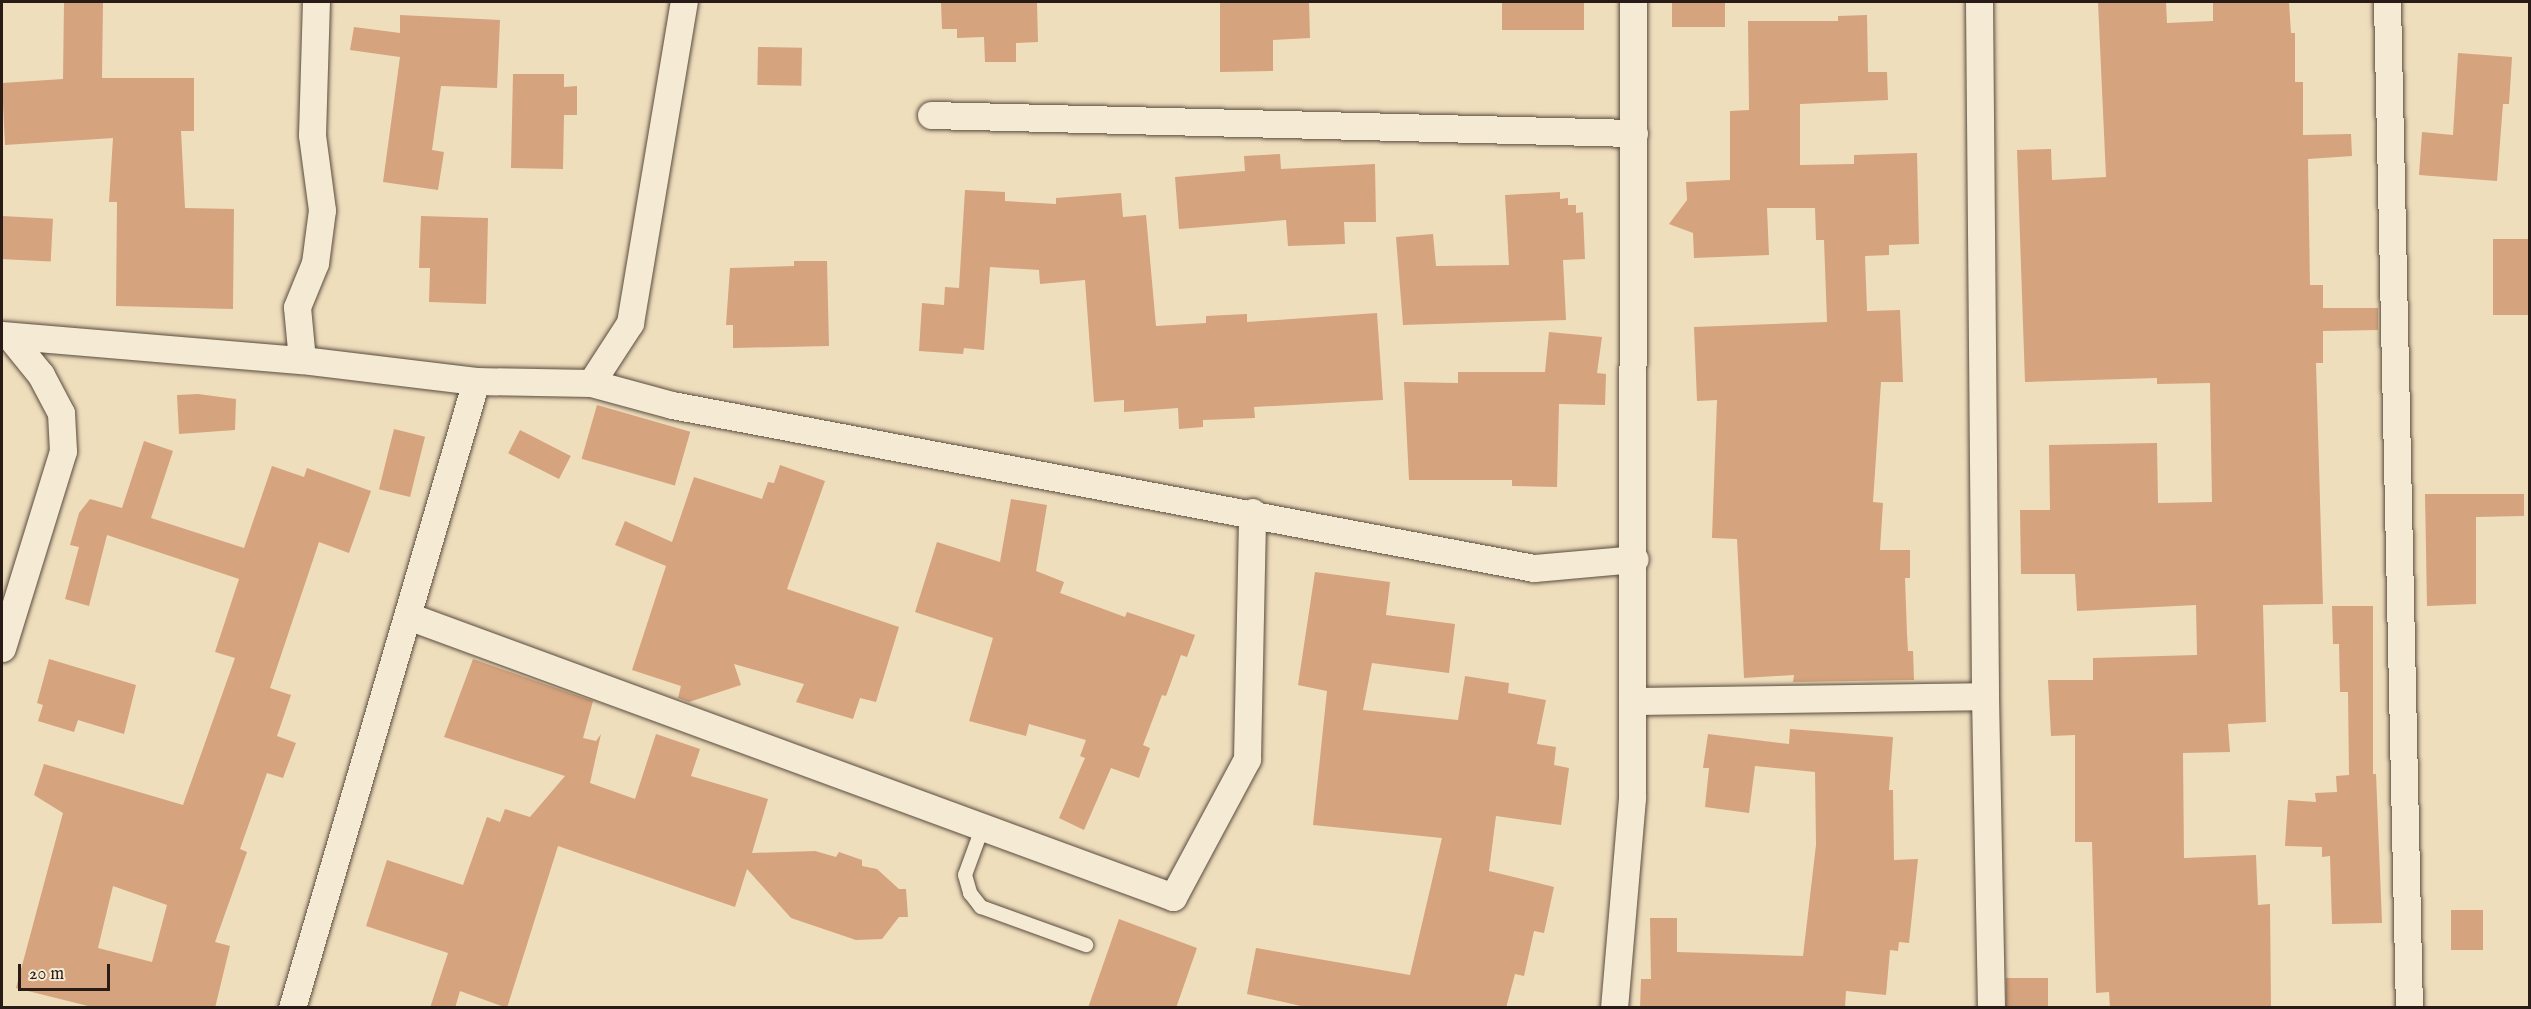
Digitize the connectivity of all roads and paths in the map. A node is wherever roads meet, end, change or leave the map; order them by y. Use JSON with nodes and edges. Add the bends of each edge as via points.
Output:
{"nodes":[{"id":1,"x":316,"y":2,"type":"edge"},
{"id":2,"x":684,"y":2,"type":"edge"},
{"id":3,"x":1633,"y":2,"type":"edge"},
{"id":4,"x":1979,"y":2,"type":"edge"},
{"id":5,"x":2387,"y":2,"type":"edge"},
{"id":6,"x":931,"y":115,"type":"dead end"},
{"id":7,"x":1634,"y":133,"type":"junction"},
{"id":8,"x":6,"y":336,"type":"edge"},
{"id":9,"x":302,"y":360,"type":"junction"},
{"id":10,"x":476,"y":381,"type":"junction"},
{"id":11,"x":591,"y":383,"type":"junction"},
{"id":12,"x":1252,"y":512,"type":"junction"},
{"id":13,"x":1635,"y":559,"type":"junction"},
{"id":14,"x":408,"y":616,"type":"junction"},
{"id":15,"x":2,"y":648,"type":"edge"},
{"id":16,"x":1985,"y":696,"type":"junction"},
{"id":17,"x":1632,"y":701,"type":"junction"},
{"id":18,"x":983,"y":826,"type":"junction"},
{"id":19,"x":1086,"y":945,"type":"dead end"},
{"id":20,"x":292,"y":1008,"type":"edge"},
{"id":21,"x":1614,"y":1008,"type":"edge"},
{"id":22,"x":1991,"y":1008,"type":"edge"},
{"id":23,"x":2409,"y":1008,"type":"edge"}],
"edges":[{"from":1,"to":9,"type":"street","via":[[312,135],[322,210],[315,262],[297,307]]},
{"from":2,"to":11,"type":"street","via":[[630,323]]},
{"from":3,"to":7,"type":"street"},
{"from":4,"to":16,"type":"street"},
{"from":5,"to":23,"type":"street"},
{"from":6,"to":7,"type":"street"},
{"from":7,"to":13,"type":"street"},
{"from":8,"to":9,"type":"street"},
{"from":8,"to":15,"type":"street","via":[[40,375],[61,413],[63,451]]},
{"from":9,"to":10,"type":"street"},
{"from":10,"to":11,"type":"street"},
{"from":10,"to":14,"type":"street"},
{"from":11,"to":12,"type":"street","via":[[672,405]]},
{"from":12,"to":13,"type":"street","via":[[1534,567]]},
{"from":12,"to":18,"type":"street","via":[[1247,759],[1173,897]]},
{"from":13,"to":17,"type":"street"},
{"from":14,"to":18,"type":"street"},
{"from":14,"to":20,"type":"street"},
{"from":16,"to":17,"type":"street"},
{"from":16,"to":22,"type":"street"},
{"from":17,"to":21,"type":"street","via":[[1632,798]]},
{"from":18,"to":19,"type":"lane","via":[[965,875],[970,893],[981,907]]}]}
